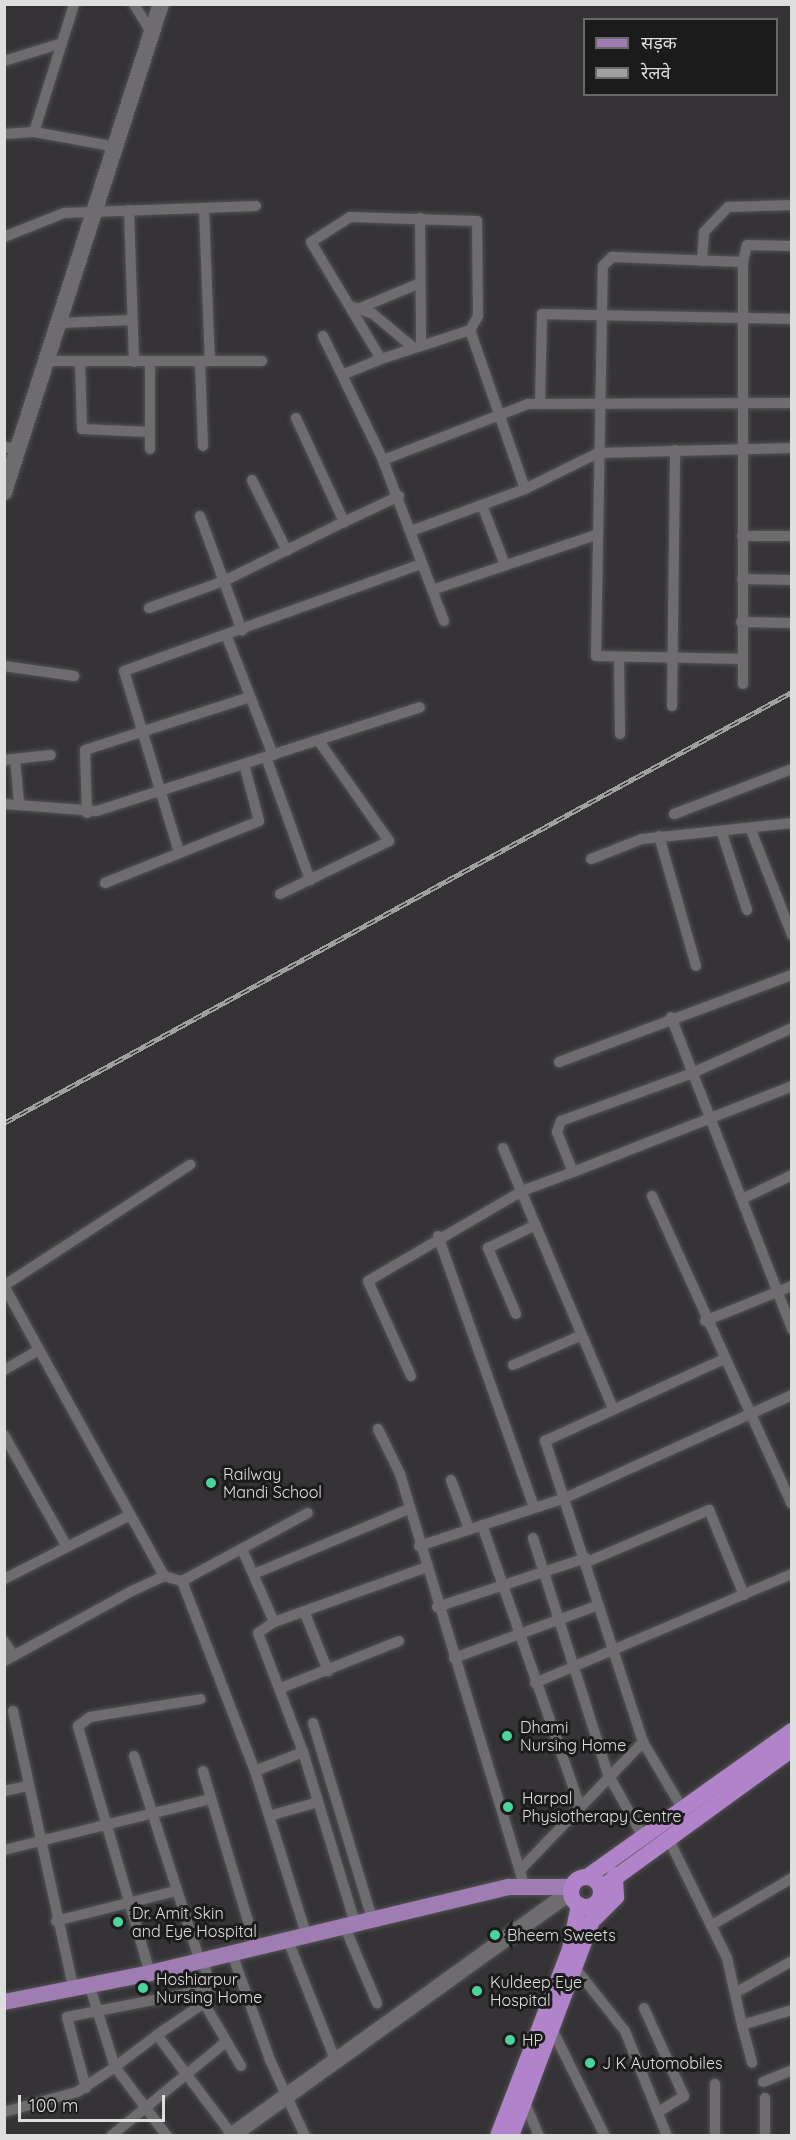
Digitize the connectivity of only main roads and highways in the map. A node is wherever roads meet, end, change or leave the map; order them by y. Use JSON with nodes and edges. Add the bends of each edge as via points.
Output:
{"nodes":[{"id":1,"x":161,"y":4,"type":"edge"},
{"id":2,"x":11,"y":448,"type":"edge"},
{"id":3,"x":4,"y":492,"type":"edge"},
{"id":4,"x":792,"y":1731,"type":"edge"},
{"id":5,"x":792,"y":1749,"type":"edge"},
{"id":6,"x":615,"y":1875,"type":"junction"},
{"id":7,"x":577,"y":1890,"type":"junction"},
{"id":8,"x":598,"y":1903,"type":"junction"},
{"id":9,"x":4,"y":2002,"type":"edge"},
{"id":10,"x":531,"y":2069,"type":"junction"},
{"id":11,"x":231,"y":2135,"type":"edge"},
{"id":12,"x":498,"y":2136,"type":"edge"},
{"id":13,"x":511,"y":2136,"type":"edge"}],
"edges":[{"from":1,"to":2,"type":"main road","via":[[111,146],[60,323]]},
{"from":2,"to":3,"type":"main road"},
{"from":4,"to":7,"type":"highway","via":[[682,1808]]},
{"from":5,"to":6,"type":"highway"},
{"from":6,"to":8,"type":"highway"},
{"from":6,"to":8,"type":"highway","via":[[616,1897]]},
{"from":7,"to":8,"type":"highway"},
{"from":7,"to":8,"type":"highway"},
{"from":7,"to":9,"type":"main road","via":[[519,1881],[150,1973]]},
{"from":7,"to":10,"type":"highway","via":[[570,1949]]},
{"from":7,"to":11,"type":"main road","via":[[507,1946],[490,1951]]},
{"from":8,"to":10,"type":"highway","via":[[553,2031]]},
{"from":10,"to":12,"type":"highway"},
{"from":10,"to":13,"type":"highway","via":[[525,2103]]}]}
